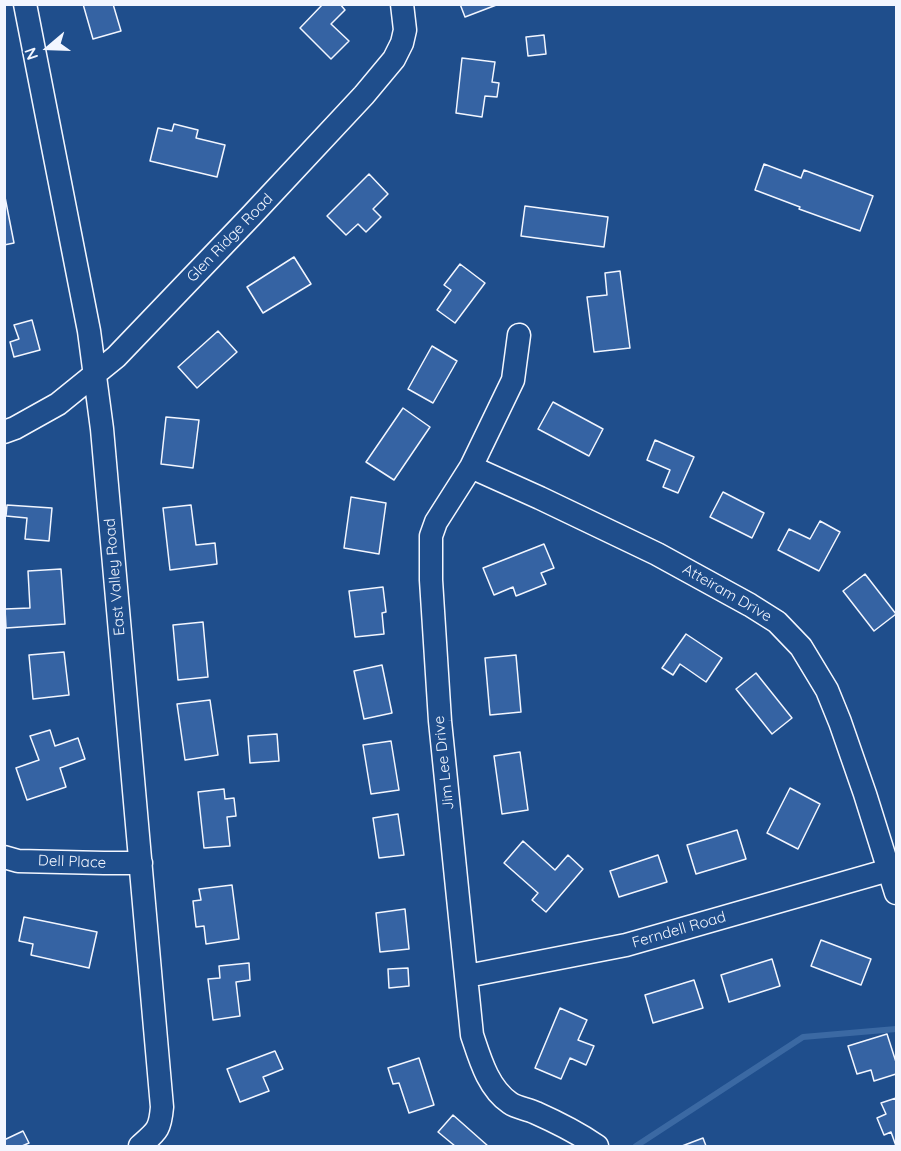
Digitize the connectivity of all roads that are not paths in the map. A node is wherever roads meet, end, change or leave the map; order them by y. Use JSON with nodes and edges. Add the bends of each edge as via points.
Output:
{"nodes":[{"id":1,"x":25,"y":4,"type":"edge"},
{"id":2,"x":402,"y":4,"type":"edge"},
{"id":3,"x":519,"y":335,"type":"dead end"},
{"id":4,"x":95,"y":374,"type":"junction"},
{"id":5,"x":4,"y":432,"type":"edge"},
{"id":6,"x":471,"y":467,"type":"junction"},
{"id":7,"x":4,"y":857,"type":"edge"},
{"id":8,"x":141,"y":863,"type":"junction"},
{"id":9,"x":889,"y":870,"type":"junction"},
{"id":10,"x":897,"y":893,"type":"edge"},
{"id":11,"x":467,"y":976,"type":"junction"},
{"id":12,"x":140,"y":1146,"type":"edge"},
{"id":13,"x":597,"y":1146,"type":"edge"}],
"edges":[{"from":1,"to":4,"type":"street","name":"East Valley Road"},
{"from":2,"to":4,"type":"street","name":"Glen Ridge Road","via":[[405,30],[394,59],[251,216]]},
{"from":3,"to":6,"type":"street","name":"Jim Lee Drive","via":[[513,380]]},
{"from":4,"to":5,"type":"street","name":"Glen Ridge Road","via":[[58,404]]},
{"from":4,"to":8,"type":"street","name":"East Valley Road"},
{"from":6,"to":9,"type":"street","name":"Atteiram Drive","via":[[657,554],[777,622],[801,647],[827,690]]},
{"from":6,"to":11,"type":"street","name":"Jim Lee Drive","via":[[431,536],[440,721]]},
{"from":7,"to":8,"type":"street","name":"Dell Place","via":[[18,861]]},
{"from":8,"to":12,"type":"street","name":"East Valley Road","via":[[162,1107],[160,1123]]},
{"from":9,"to":10,"type":"street","name":"Atteiram Drive"},
{"from":9,"to":11,"type":"street","name":"Ferndell Road","via":[[626,945]]},
{"from":11,"to":13,"type":"street","name":"Jim Lee Drive","via":[[472,1035],[495,1088],[510,1104],[534,1112]]}]}
